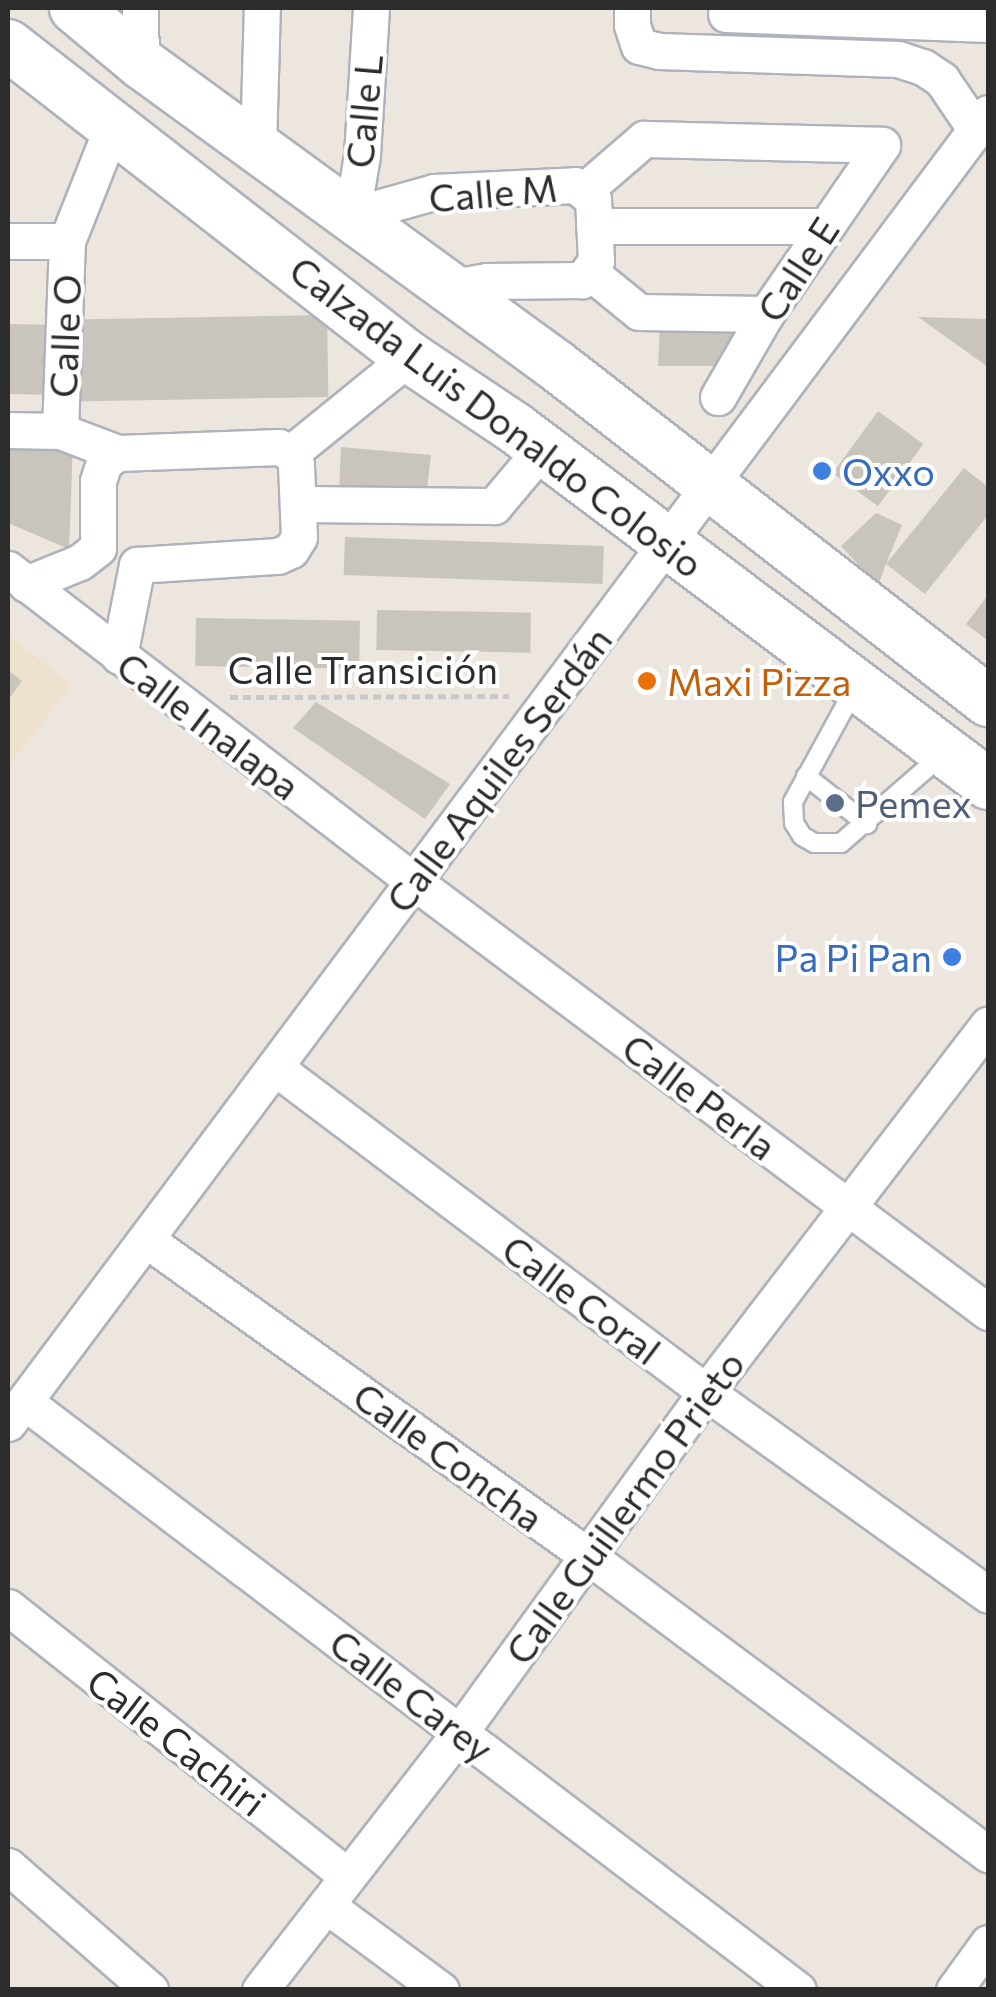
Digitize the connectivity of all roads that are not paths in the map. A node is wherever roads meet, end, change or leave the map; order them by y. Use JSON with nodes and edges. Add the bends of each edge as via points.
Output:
{"nodes":[{"id":1,"x":75,"y":8,"type":"edge"},
{"id":2,"x":140,"y":8,"type":"edge"},
{"id":3,"x":262,"y":8,"type":"edge"},
{"id":4,"x":371,"y":8,"type":"edge"},
{"id":5,"x":632,"y":8,"type":"edge"},
{"id":6,"x":726,"y":11,"type":"edge"},
{"id":7,"x":988,"y":24,"type":"edge"},
{"id":8,"x":8,"y":45,"type":"edge"},
{"id":9,"x":726,"y":54,"type":"junction"},
{"id":10,"x":141,"y":63,"type":"junction"},
{"id":11,"x":982,"y":121,"type":"edge"},
{"id":12,"x":114,"y":125,"type":"junction"},
{"id":13,"x":258,"y":147,"type":"junction"},
{"id":14,"x":586,"y":190,"type":"junction"},
{"id":15,"x":352,"y":215,"type":"junction"},
{"id":16,"x":594,"y":226,"type":"junction"},
{"id":17,"x":824,"y":226,"type":"junction"},
{"id":18,"x":8,"y":241,"type":"edge"},
{"id":19,"x":68,"y":241,"type":"junction"},
{"id":20,"x":591,"y":273,"type":"junction"},
{"id":21,"x":452,"y":287,"type":"junction"},
{"id":22,"x":766,"y":314,"type":"junction"},
{"id":23,"x":409,"y":357,"type":"junction"},
{"id":24,"x":557,"y":366,"type":"junction"},
{"id":25,"x":718,"y":397,"type":"dead end"},
{"id":26,"x":8,"y":430,"type":"edge"},
{"id":27,"x":60,"y":431,"type":"junction"},
{"id":28,"x":529,"y":438,"type":"junction"},
{"id":29,"x":118,"y":453,"type":"junction"},
{"id":30,"x":291,"y":453,"type":"junction"},
{"id":31,"x":709,"y":488,"type":"junction"},
{"id":32,"x":298,"y":504,"type":"junction"},
{"id":33,"x":669,"y":545,"type":"junction"},
{"id":34,"x":98,"y":548,"type":"junction"},
{"id":35,"x":137,"y":565,"type":"junction"},
{"id":36,"x":17,"y":576,"type":"edge"},
{"id":37,"x":118,"y":656,"type":"junction"},
{"id":38,"x":857,"y":685,"type":"junction"},
{"id":39,"x":988,"y":701,"type":"edge"},
{"id":40,"x":945,"y":752,"type":"junction"},
{"id":41,"x":806,"y":776,"type":"junction"},
{"id":42,"x":988,"y":784,"type":"edge"},
{"id":43,"x":867,"y":824,"type":"junction"},
{"id":44,"x":412,"y":880,"type":"junction"},
{"id":45,"x":988,"y":1025,"type":"edge"},
{"id":46,"x":277,"y":1069,"type":"junction"},
{"id":47,"x":848,"y":1208,"type":"junction"},
{"id":48,"x":148,"y":1242,"type":"junction"},
{"id":49,"x":988,"y":1312,"type":"edge"},
{"id":50,"x":706,"y":1392,"type":"junction"},
{"id":51,"x":16,"y":1412,"type":"edge"},
{"id":52,"x":588,"y":1556,"type":"junction"},
{"id":53,"x":988,"y":1595,"type":"edge"},
{"id":54,"x":8,"y":1607,"type":"edge"},
{"id":55,"x":460,"y":1732,"type":"junction"},
{"id":56,"x":988,"y":1854,"type":"edge"},
{"id":57,"x":8,"y":1866,"type":"edge"},
{"id":58,"x":346,"y":1876,"type":"junction"},
{"id":59,"x":326,"y":1905,"type":"junction"},
{"id":60,"x":988,"y":1943,"type":"edge"},
{"id":61,"x":967,"y":1985,"type":"edge"},
{"id":62,"x":150,"y":1990,"type":"edge"},
{"id":63,"x":260,"y":1990,"type":"edge"},
{"id":64,"x":441,"y":1990,"type":"edge"},
{"id":65,"x":798,"y":1990,"type":"edge"}],
"edges":[{"from":1,"to":10,"type":"main road","name":"Calzada Luis Donaldo Colosio"},
{"from":2,"to":10,"type":"street"},
{"from":3,"to":13,"type":"street"},
{"from":4,"to":15,"type":"street","name":"Calle L"},
{"from":5,"to":9,"type":"street","via":[[640,46]]},
{"from":6,"to":7,"type":"street"},
{"from":6,"to":9,"type":"street"},
{"from":8,"to":12,"type":"main road","name":"Calzada Luis Donaldo Colosio"},
{"from":9,"to":11,"type":"street","via":[[898,59],[942,80]]},
{"from":10,"to":12,"type":"main road"},
{"from":10,"to":13,"type":"main road","name":"Calzada Luis Donaldo Colosio"},
{"from":11,"to":31,"type":"street","name":"Calle Aquiles Serdán"},
{"from":12,"to":19,"type":"street","name":"Calle O"},
{"from":12,"to":23,"type":"main road","name":"Calzada Luis Donaldo Colosio"},
{"from":13,"to":15,"type":"main road","name":"Calzada Luis Donaldo Colosio"},
{"from":14,"to":15,"type":"street","name":"Calle M","via":[[575,185],[434,192]]},
{"from":14,"to":16,"type":"street","name":"Calle M","via":[[594,199]]},
{"from":14,"to":17,"type":"street","name":"Calle E","via":[[644,139],[882,145]]},
{"from":15,"to":21,"type":"main road","name":"Calzada Luis Donaldo Colosio"},
{"from":16,"to":17,"type":"street"},
{"from":16,"to":20,"type":"street","name":"Calle M"},
{"from":17,"to":22,"type":"street","name":"Calle E"},
{"from":18,"to":19,"type":"street"},
{"from":19,"to":27,"type":"street","name":"Calle O"},
{"from":20,"to":21,"type":"street","via":[[582,280],[487,280]]},
{"from":20,"to":22,"type":"street","via":[[639,312]]},
{"from":21,"to":24,"type":"main road","name":"Calzada Luis Donaldo Colosio"},
{"from":22,"to":25,"type":"street","name":"Calle E"},
{"from":23,"to":28,"type":"main road","name":"Calzada Luis Donaldo Colosio"},
{"from":23,"to":30,"type":"street"},
{"from":24,"to":28,"type":"main road"},
{"from":24,"to":31,"type":"main road","name":"Calzada Luis Donaldo Colosio"},
{"from":26,"to":27,"type":"street"},
{"from":27,"to":29,"type":"street"},
{"from":28,"to":32,"type":"street","via":[[494,506]]},
{"from":28,"to":33,"type":"main road","name":"Calzada Luis Donaldo Colosio"},
{"from":29,"to":30,"type":"street","via":[[278,447]]},
{"from":29,"to":34,"type":"street","via":[[104,462],[98,481]]},
{"from":30,"to":32,"type":"street"},
{"from":31,"to":33,"type":"street","name":"Calle Aquiles Serdán"},
{"from":31,"to":39,"type":"main road","name":"Calzada Luis Donaldo Colosio"},
{"from":32,"to":35,"type":"street","via":[[300,537],[278,556]]},
{"from":33,"to":38,"type":"main road","name":"Calzada Luis Donaldo Colosio"},
{"from":33,"to":44,"type":"street","name":"Calle Aquiles Serdán"},
{"from":34,"to":35,"type":"street"},
{"from":34,"to":36,"type":"street","via":[[80,562]]},
{"from":35,"to":37,"type":"street"},
{"from":36,"to":37,"type":"street","name":"Calle Inalapa"},
{"from":37,"to":44,"type":"street","name":"Calle Inalapa"},
{"from":38,"to":40,"type":"main road","name":"Calzada Luis Donaldo Colosio"},
{"from":38,"to":41,"type":"lane"},
{"from":40,"to":42,"type":"main road","name":"Calzada Luis Donaldo Colosio"},
{"from":40,"to":43,"type":"lane"},
{"from":41,"to":43,"type":"lane"},
{"from":41,"to":43,"type":"lane","via":[[792,811],[802,836],[841,843]]},
{"from":44,"to":46,"type":"street","name":"Calle Aquiles Serdán"},
{"from":44,"to":47,"type":"street","name":"Calle Perla"},
{"from":45,"to":47,"type":"street","name":"Calle Guillermo Prieto"},
{"from":46,"to":48,"type":"street","name":"Calle Aquiles Serdán"},
{"from":46,"to":50,"type":"street","name":"Calle Coral"},
{"from":47,"to":49,"type":"street","name":"Calle Perla"},
{"from":47,"to":50,"type":"street","name":"Calle Guillermo Prieto"},
{"from":48,"to":51,"type":"street","name":"Calle Aquiles Serdán"},
{"from":48,"to":52,"type":"street","name":"Calle Concha"},
{"from":50,"to":52,"type":"street","name":"Calle Guillermo Prieto"},
{"from":50,"to":53,"type":"street","name":"Calle Coral"},
{"from":51,"to":55,"type":"street","name":"Calle Carey"},
{"from":52,"to":55,"type":"street","name":"Calle Guillermo Prieto"},
{"from":52,"to":56,"type":"street","name":"Calle Concha"},
{"from":54,"to":58,"type":"street","name":"Calle Cachiri"},
{"from":55,"to":58,"type":"street","name":"Calle Guillermo Prieto"},
{"from":55,"to":65,"type":"street","name":"Calle Carey"},
{"from":57,"to":62,"type":"street"},
{"from":58,"to":59,"type":"street","name":"Calle Guillermo Prieto"},
{"from":59,"to":63,"type":"street","name":"Calle Guillermo Prieto"},
{"from":59,"to":64,"type":"street"},
{"from":60,"to":61,"type":"street"}]}
